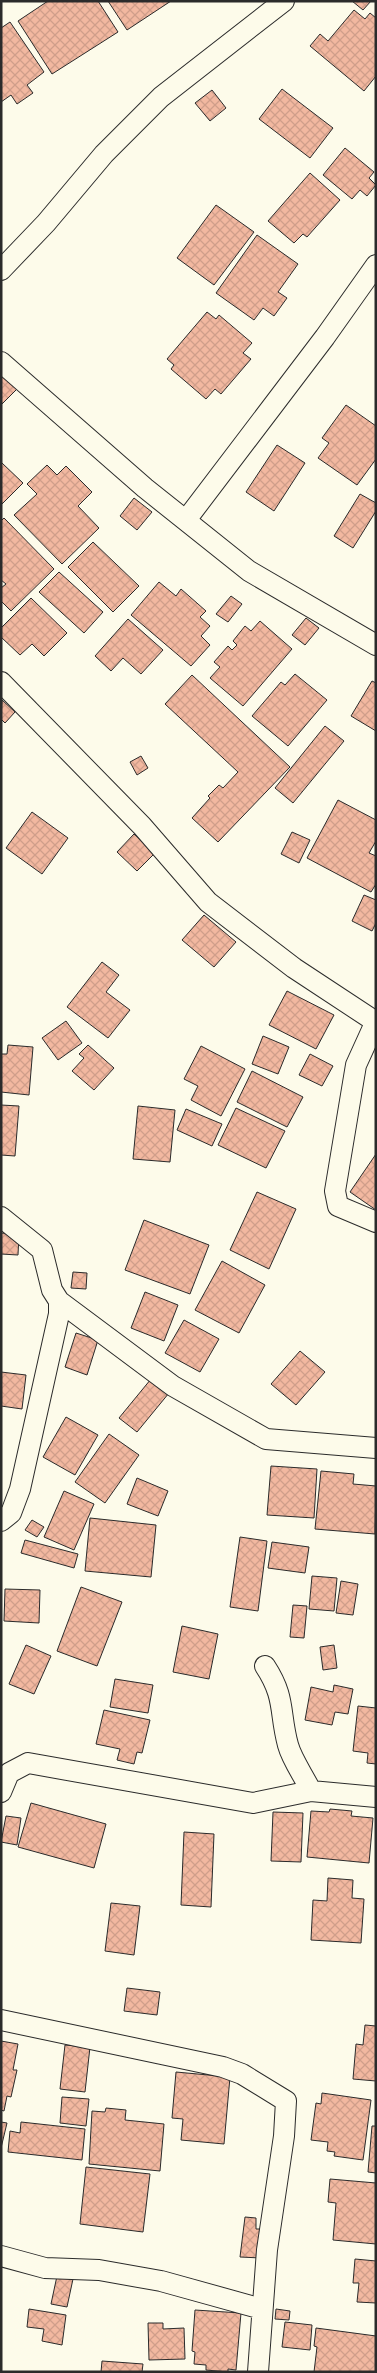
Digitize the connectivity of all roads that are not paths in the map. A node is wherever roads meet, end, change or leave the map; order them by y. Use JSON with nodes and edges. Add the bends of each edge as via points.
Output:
{"nodes":[{"id":1,"x":284,"y":1,"type":"edge"},
{"id":2,"x":376,"y":265,"type":"edge"},
{"id":3,"x":1,"y":270,"type":"edge"},
{"id":4,"x":1,"y":362,"type":"edge"},
{"id":5,"x":186,"y":520,"type":"junction"},
{"id":6,"x":376,"y":645,"type":"edge"},
{"id":7,"x":1,"y":682,"type":"edge"},
{"id":8,"x":376,"y":1022,"type":"edge"},
{"id":9,"x":1,"y":1217,"type":"edge"},
{"id":10,"x":376,"y":1222,"type":"edge"},
{"id":11,"x":58,"y":1301,"type":"junction"},
{"id":12,"x":376,"y":1448,"type":"edge"},
{"id":13,"x":1,"y":1521,"type":"edge"},
{"id":14,"x":264,"y":1666,"type":"dead end"},
{"id":15,"x":311,"y":1791,"type":"junction"},
{"id":16,"x":1,"y":1792,"type":"edge"},
{"id":17,"x":376,"y":1797,"type":"edge"},
{"id":18,"x":1,"y":2020,"type":"edge"},
{"id":19,"x":1,"y":2256,"type":"edge"},
{"id":20,"x":262,"y":2309,"type":"junction"},
{"id":21,"x":258,"y":2372,"type":"edge"}],
"edges":[{"from":1,"to":3,"type":"street","via":[[161,97],[104,154]]},
{"from":2,"to":5,"type":"street"},
{"from":4,"to":5,"type":"street"},
{"from":5,"to":6,"type":"street","via":[[249,571]]},
{"from":7,"to":8,"type":"street","via":[[142,826],[208,902],[294,968]]},
{"from":8,"to":10,"type":"street","via":[[356,1065],[335,1191],[338,1206]]},
{"from":9,"to":11,"type":"street","via":[[42,1250]]},
{"from":11,"to":12,"type":"street","via":[[172,1386],[266,1439]]},
{"from":11,"to":13,"type":"street","via":[[59,1314],[20,1489],[11,1513]]},
{"from":14,"to":15,"type":"street","via":[[276,1683],[282,1702],[288,1745]]},
{"from":15,"to":16,"type":"street","via":[[253,1803],[28,1764],[9,1773]]},
{"from":15,"to":17,"type":"street"},
{"from":18,"to":20,"type":"street","via":[[223,2067],[242,2074],[286,2101]]},
{"from":19,"to":20,"type":"street","via":[[46,2268],[99,2270],[160,2282]]},
{"from":20,"to":21,"type":"street"}]}
